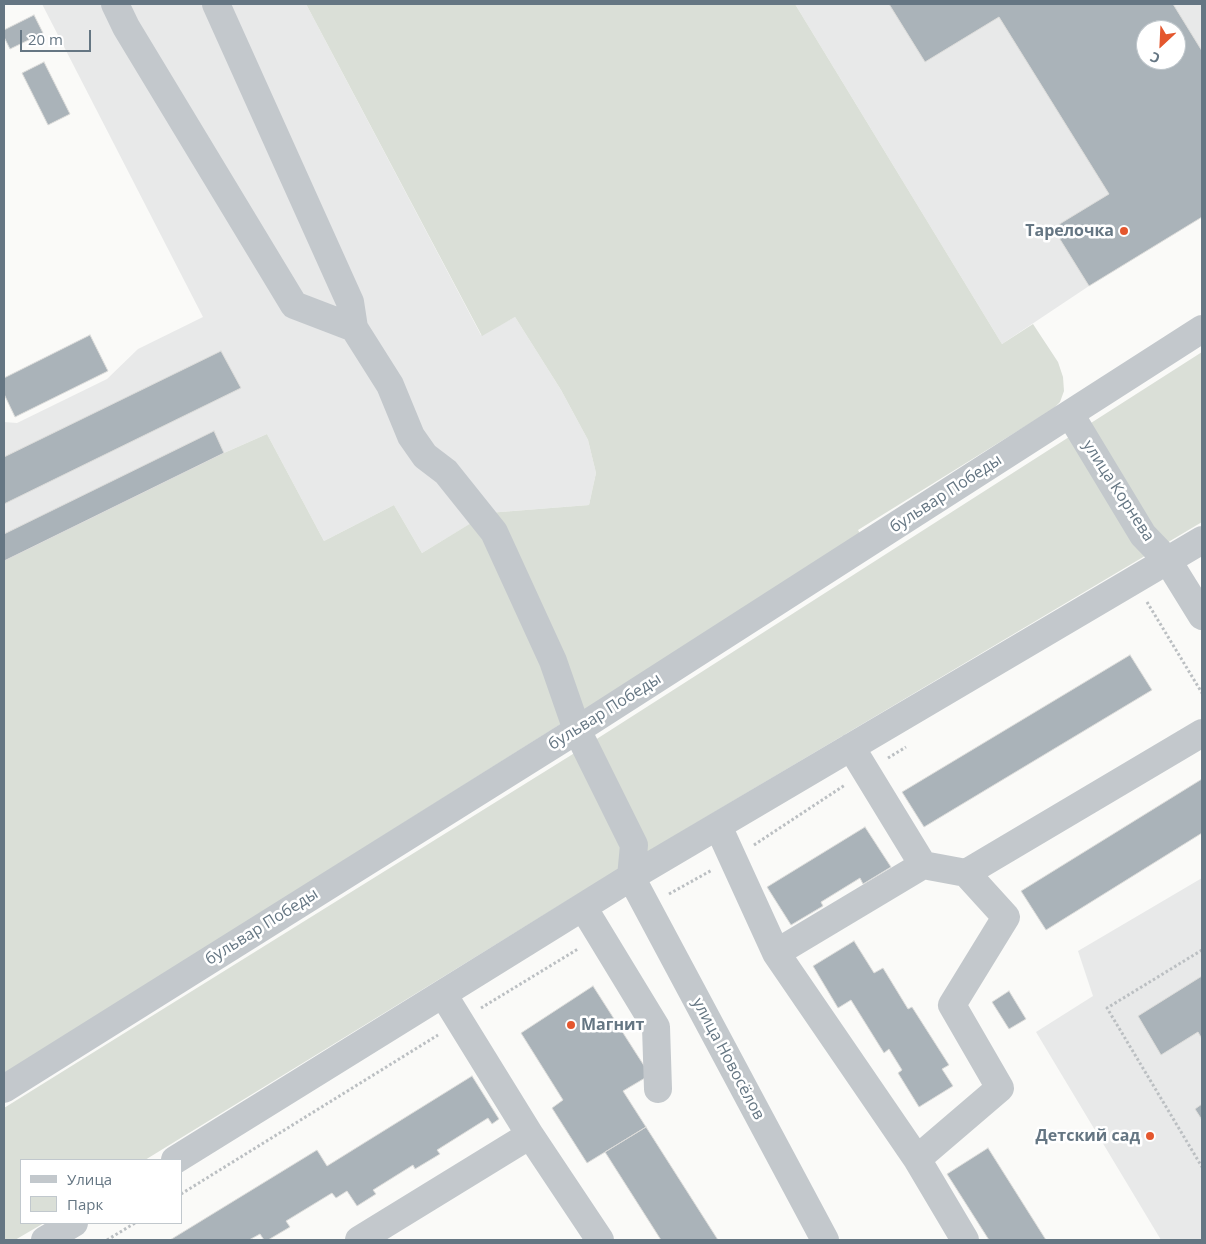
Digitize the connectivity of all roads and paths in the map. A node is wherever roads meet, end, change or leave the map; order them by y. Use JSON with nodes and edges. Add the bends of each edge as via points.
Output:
{"nodes":[{"id":1,"x":115,"y":4,"type":"edge"},
{"id":2,"x":216,"y":4,"type":"edge"},
{"id":3,"x":354,"y":328,"type":"junction"},
{"id":4,"x":1202,"y":329,"type":"edge"},
{"id":5,"x":1070,"y":414,"type":"junction"},
{"id":6,"x":1202,"y":540,"type":"edge"},
{"id":7,"x":1168,"y":561,"type":"junction"},
{"id":8,"x":1138,"y":607,"type":"dead end"},
{"id":9,"x":1202,"y":616,"type":"edge"},
{"id":10,"x":1202,"y":693,"type":"edge"},
{"id":11,"x":576,"y":730,"type":"junction"},
{"id":12,"x":1202,"y":733,"type":"edge"},
{"id":13,"x":908,"y":746,"type":"dead end"},
{"id":14,"x":851,"y":747,"type":"junction"},
{"id":15,"x":865,"y":772,"type":"junction"},
{"id":16,"x":718,"y":826,"type":"junction"},
{"id":17,"x":734,"y":859,"type":"junction"},
{"id":18,"x":923,"y":865,"type":"junction"},
{"id":19,"x":966,"y":872,"type":"junction"},
{"id":20,"x":631,"y":877,"type":"junction"},
{"id":21,"x":646,"y":906,"type":"junction"},
{"id":22,"x":583,"y":907,"type":"junction"},
{"id":23,"x":600,"y":935,"type":"junction"},
{"id":24,"x":1202,"y":950,"type":"edge"},
{"id":25,"x":776,"y":953,"type":"junction"},
{"id":26,"x":443,"y":994,"type":"junction"},
{"id":27,"x":460,"y":1021,"type":"junction"},
{"id":28,"x":6,"y":1083,"type":"edge"},
{"id":29,"x":658,"y":1089,"type":"dead end"},
{"id":30,"x":530,"y":1135,"type":"junction"},
{"id":31,"x":177,"y":1159,"type":"edge"},
{"id":32,"x":917,"y":1159,"type":"junction"},
{"id":33,"x":1202,"y":1167,"type":"edge"},
{"id":34,"x":182,"y":1193,"type":"edge"},
{"id":35,"x":133,"y":1224,"type":"edge"},
{"id":36,"x":107,"y":1240,"type":"edge"},
{"id":37,"x":359,"y":1240,"type":"edge"},
{"id":38,"x":600,"y":1240,"type":"edge"},
{"id":39,"x":825,"y":1240,"type":"edge"},
{"id":40,"x":965,"y":1240,"type":"edge"}],
"edges":[{"from":1,"to":3,"type":"street","via":[[294,305]]},
{"from":2,"to":3,"type":"street","via":[[350,302]]},
{"from":3,"to":11,"type":"street","via":[[390,385],[411,436],[425,456],[446,472],[494,532],[553,661]]},
{"from":4,"to":5,"type":"street","name":"бульвар Победы"},
{"from":5,"to":7,"type":"street","name":"улица Корнева","via":[[1142,535]]},
{"from":5,"to":11,"type":"street","name":"бульвар Победы"},
{"from":6,"to":7,"type":"street"},
{"from":7,"to":9,"type":"street","name":"улица Корнева"},
{"from":7,"to":14,"type":"street"},
{"from":8,"to":10,"type":"path","via":[[1147,602]]},
{"from":11,"to":20,"type":"street","via":[[634,845]]},
{"from":11,"to":28,"type":"street","name":"бульвар Победы"},
{"from":12,"to":19,"type":"street"},
{"from":13,"to":15,"type":"path"},
{"from":14,"to":15,"type":"street"},
{"from":14,"to":16,"type":"street"},
{"from":15,"to":17,"type":"path"},
{"from":15,"to":18,"type":"street"},
{"from":16,"to":17,"type":"street"},
{"from":16,"to":20,"type":"street"},
{"from":17,"to":21,"type":"path"},
{"from":17,"to":25,"type":"street"},
{"from":18,"to":19,"type":"street"},
{"from":18,"to":25,"type":"street"},
{"from":19,"to":32,"type":"street","via":[[1006,918],[952,1004],[1000,1088]]},
{"from":20,"to":21,"type":"street","name":"улица Новосёлов"},
{"from":20,"to":22,"type":"street"},
{"from":21,"to":39,"type":"street","name":"улица Новосёлов"},
{"from":22,"to":23,"type":"street"},
{"from":22,"to":26,"type":"street"},
{"from":23,"to":27,"type":"path"},
{"from":23,"to":29,"type":"street","via":[[656,1027]]},
{"from":24,"to":33,"type":"path","via":[[1107,1008]]},
{"from":25,"to":32,"type":"street"},
{"from":26,"to":27,"type":"street"},
{"from":26,"to":31,"type":"street"},
{"from":27,"to":30,"type":"street"},
{"from":27,"to":34,"type":"path"},
{"from":30,"to":37,"type":"street"},
{"from":30,"to":38,"type":"street"},
{"from":32,"to":40,"type":"street"},
{"from":35,"to":36,"type":"path"}]}
